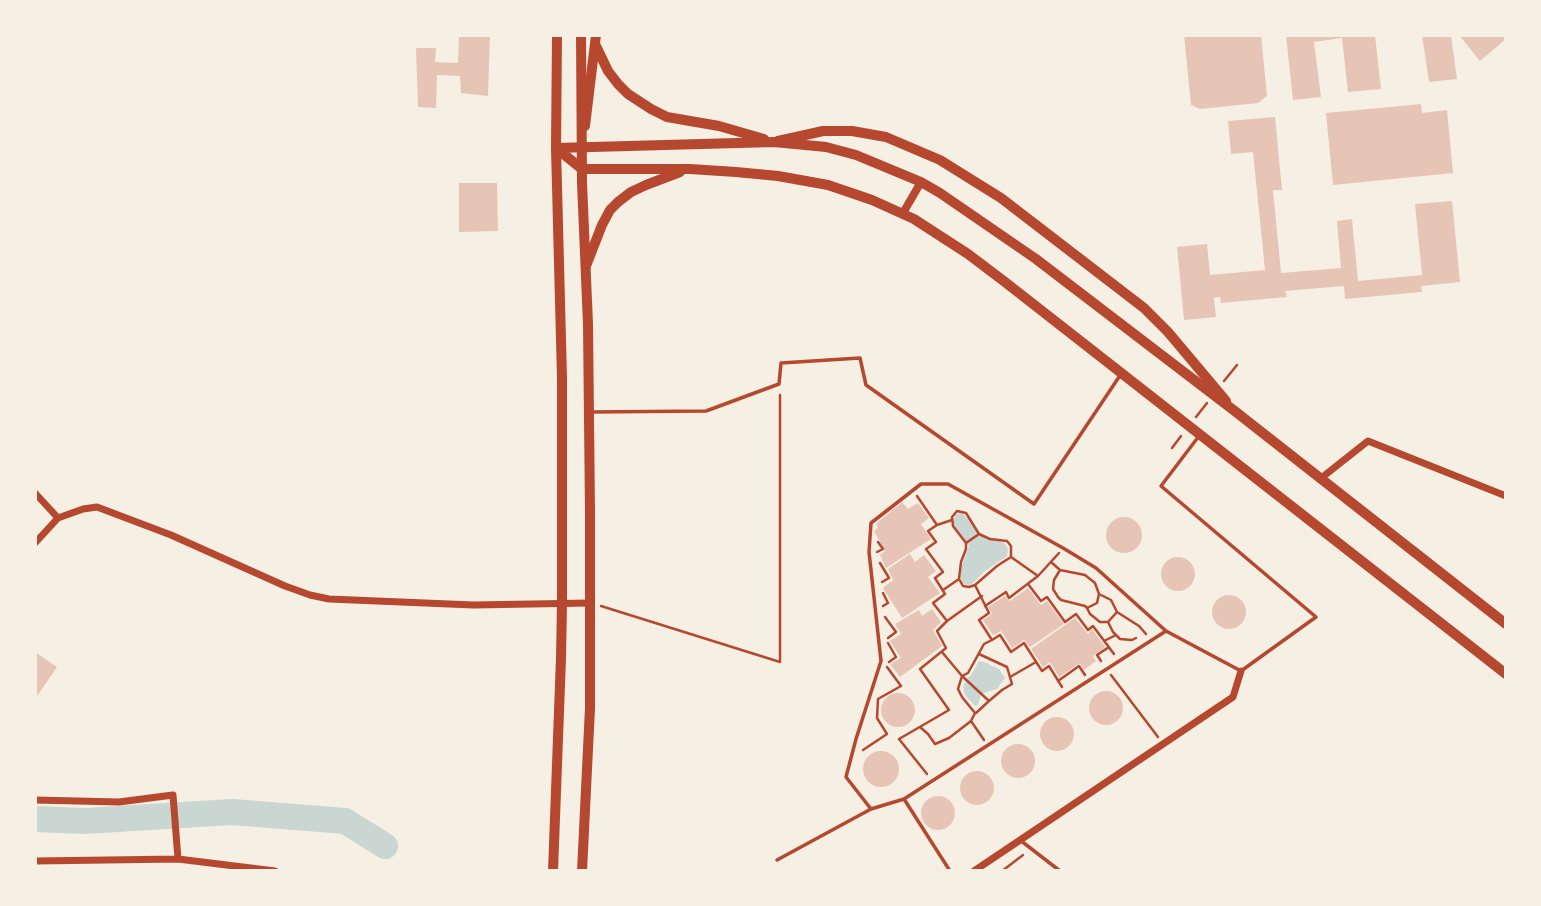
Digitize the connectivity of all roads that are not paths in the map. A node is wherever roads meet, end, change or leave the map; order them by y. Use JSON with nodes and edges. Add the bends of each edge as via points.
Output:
{"nodes":[{"id":1,"x":557,"y":35,"type":"edge"},
{"id":2,"x":581,"y":35,"type":"edge"},
{"id":3,"x":596,"y":40,"type":"edge"},
{"id":4,"x":774,"y":142,"type":"junction"},
{"id":5,"x":582,"y":147,"type":"junction"},
{"id":6,"x":556,"y":148,"type":"junction"},
{"id":7,"x":582,"y":169,"type":"junction"},
{"id":8,"x":690,"y":169,"type":"junction"},
{"id":9,"x":920,"y":182,"type":"junction"},
{"id":10,"x":903,"y":213,"type":"junction"},
{"id":11,"x":586,"y":266,"type":"junction"},
{"id":12,"x":1122,"y":372,"type":"junction"},
{"id":13,"x":590,"y":412,"type":"junction"},
{"id":14,"x":1236,"y":412,"type":"junction"},
{"id":15,"x":1200,"y":434,"type":"junction"},
{"id":16,"x":1320,"y":480,"type":"junction"},
{"id":17,"x":35,"y":493,"type":"edge"},
{"id":18,"x":1506,"y":496,"type":"edge"},
{"id":19,"x":58,"y":518,"type":"junction"},
{"id":20,"x":35,"y":544,"type":"edge"},
{"id":21,"x":562,"y":603,"type":"junction"},
{"id":22,"x":590,"y":603,"type":"junction"},
{"id":23,"x":1506,"y":624,"type":"edge"},
{"id":24,"x":1166,"y":631,"type":"junction"},
{"id":25,"x":1241,"y":671,"type":"junction"},
{"id":26,"x":1506,"y":674,"type":"edge"},
{"id":27,"x":904,"y":799,"type":"junction"},
{"id":28,"x":35,"y":800,"type":"edge"},
{"id":29,"x":871,"y":809,"type":"junction"},
{"id":30,"x":1020,"y":840,"type":"junction"},
{"id":31,"x":178,"y":859,"type":"junction"},
{"id":32,"x":777,"y":860,"type":"dead end"},
{"id":33,"x":35,"y":861,"type":"edge"},
{"id":34,"x":275,"y":871,"type":"edge"},
{"id":35,"x":553,"y":871,"type":"edge"},
{"id":36,"x":582,"y":871,"type":"edge"},
{"id":37,"x":950,"y":871,"type":"edge"},
{"id":38,"x":974,"y":871,"type":"edge"},
{"id":39,"x":1060,"y":871,"type":"edge"}],
"edges":[{"from":1,"to":6,"type":"main road"},
{"from":2,"to":5,"type":"main road"},
{"from":3,"to":4,"type":"main road","via":[[618,84],[651,109],[681,121]]},
{"from":3,"to":5,"type":"main road"},
{"from":4,"to":5,"type":"main road"},
{"from":4,"to":9,"type":"main road","via":[[827,147]]},
{"from":4,"to":14,"type":"main road","via":[[823,131],[852,131],[886,137],[940,160],[1001,198],[1144,308]]},
{"from":5,"to":6,"type":"main road"},
{"from":5,"to":7,"type":"main road"},
{"from":6,"to":7,"type":"main road"},
{"from":6,"to":21,"type":"main road"},
{"from":7,"to":8,"type":"main road"},
{"from":7,"to":11,"type":"main road"},
{"from":8,"to":10,"type":"main road","via":[[828,185]]},
{"from":8,"to":11,"type":"main road","via":[[646,185],[618,202],[602,225]]},
{"from":9,"to":10,"type":"street"},
{"from":9,"to":14,"type":"main road","via":[[1036,259]]},
{"from":10,"to":12,"type":"main road","via":[[968,254]]},
{"from":11,"to":13,"type":"main road"},
{"from":12,"to":13,"type":"lane","via":[[1034,504],[866,385],[860,358],[781,363],[779,384],[706,411]]},
{"from":12,"to":15,"type":"main road"},
{"from":13,"to":22,"type":"main road"},
{"from":14,"to":16,"type":"main road"},
{"from":15,"to":25,"type":"lane","via":[[1161,486],[1316,617]]},
{"from":15,"to":26,"type":"main road"},
{"from":16,"to":18,"type":"street","via":[[1368,441]]},
{"from":16,"to":23,"type":"main road"},
{"from":17,"to":19,"type":"street"},
{"from":19,"to":20,"type":"street"},
{"from":19,"to":21,"type":"street","via":[[97,507],[285,586],[329,599],[473,605]]},
{"from":21,"to":22,"type":"street"},
{"from":21,"to":35,"type":"main road"},
{"from":22,"to":36,"type":"main road"},
{"from":24,"to":25,"type":"lane"},
{"from":24,"to":27,"type":"lane"},
{"from":24,"to":29,"type":"lane","via":[[1096,568],[1063,548],[948,484],[921,484],[871,523],[869,552],[881,661],[846,777]]},
{"from":25,"to":30,"type":"street","via":[[1233,697]]},
{"from":27,"to":29,"type":"lane"},
{"from":27,"to":37,"type":"lane"},
{"from":28,"to":31,"type":"street","via":[[119,802],[173,795]]},
{"from":29,"to":32,"type":"lane"},
{"from":30,"to":38,"type":"street"},
{"from":30,"to":39,"type":"lane"},
{"from":31,"to":33,"type":"street"},
{"from":31,"to":34,"type":"street"}]}
